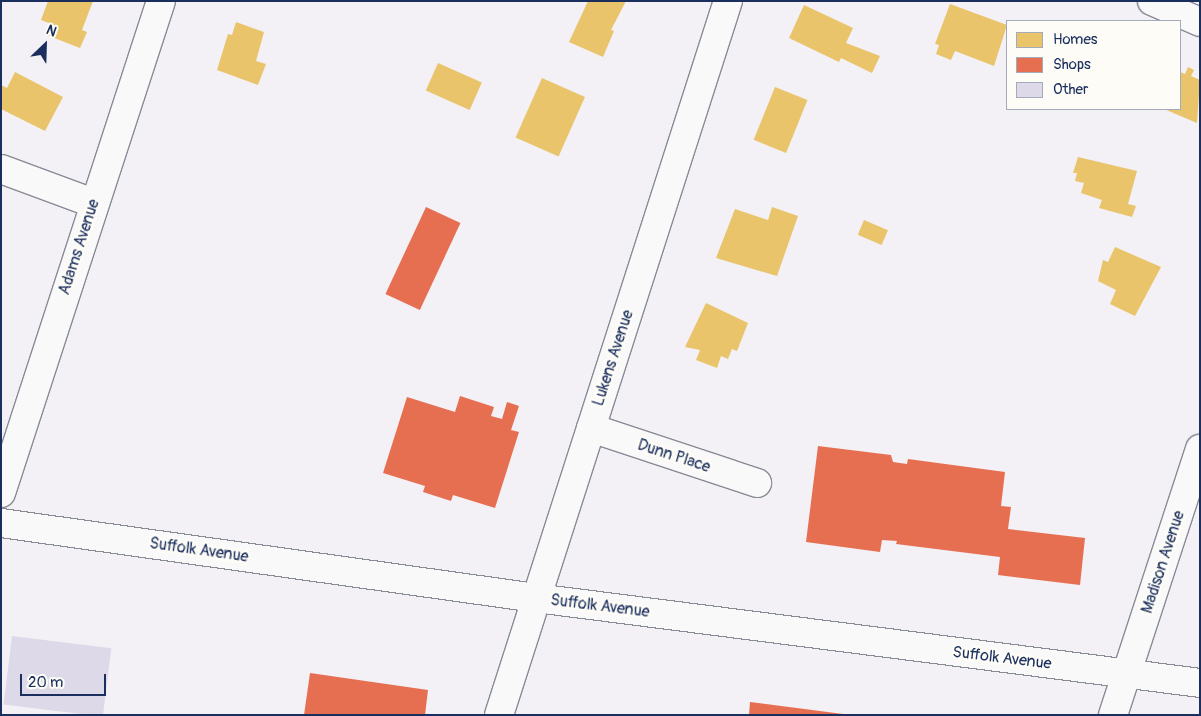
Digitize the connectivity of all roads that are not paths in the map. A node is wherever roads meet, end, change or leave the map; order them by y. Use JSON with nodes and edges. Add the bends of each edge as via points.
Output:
{"nodes":[{"id":1,"x":161,"y":1,"type":"edge"},
{"id":2,"x":728,"y":1,"type":"edge"},
{"id":3,"x":1152,"y":1,"type":"edge"},
{"id":4,"x":1200,"y":22,"type":"edge"},
{"id":5,"x":1,"y":169,"type":"edge"},
{"id":6,"x":93,"y":203,"type":"junction"},
{"id":7,"x":591,"y":428,"type":"junction"},
{"id":8,"x":1200,"y":449,"type":"edge"},
{"id":9,"x":757,"y":483,"type":"dead end"},
{"id":10,"x":1,"y":493,"type":"edge"},
{"id":11,"x":1,"y":523,"type":"edge"},
{"id":12,"x":536,"y":598,"type":"junction"},
{"id":13,"x":1126,"y":674,"type":"junction"},
{"id":14,"x":1200,"y":683,"type":"edge"},
{"id":15,"x":499,"y":715,"type":"edge"},
{"id":16,"x":1113,"y":715,"type":"edge"}],
"edges":[{"from":1,"to":6,"type":"street","name":"Adams Avenue"},
{"from":2,"to":7,"type":"street","name":"Lukens Avenue"},
{"from":3,"to":4,"type":"street"},
{"from":5,"to":6,"type":"street"},
{"from":6,"to":10,"type":"street","name":"Adams Avenue"},
{"from":7,"to":9,"type":"street","name":"Dunn Place"},
{"from":7,"to":12,"type":"street","name":"Lukens Avenue"},
{"from":8,"to":13,"type":"street","name":"Madison Avenue"},
{"from":11,"to":12,"type":"street","name":"Suffolk Avenue"},
{"from":12,"to":13,"type":"street","name":"Suffolk Avenue"},
{"from":12,"to":15,"type":"street","name":"Lukens Avenue"},
{"from":13,"to":14,"type":"street","name":"Suffolk Avenue"},
{"from":13,"to":16,"type":"street","name":"Madison Avenue"}]}
